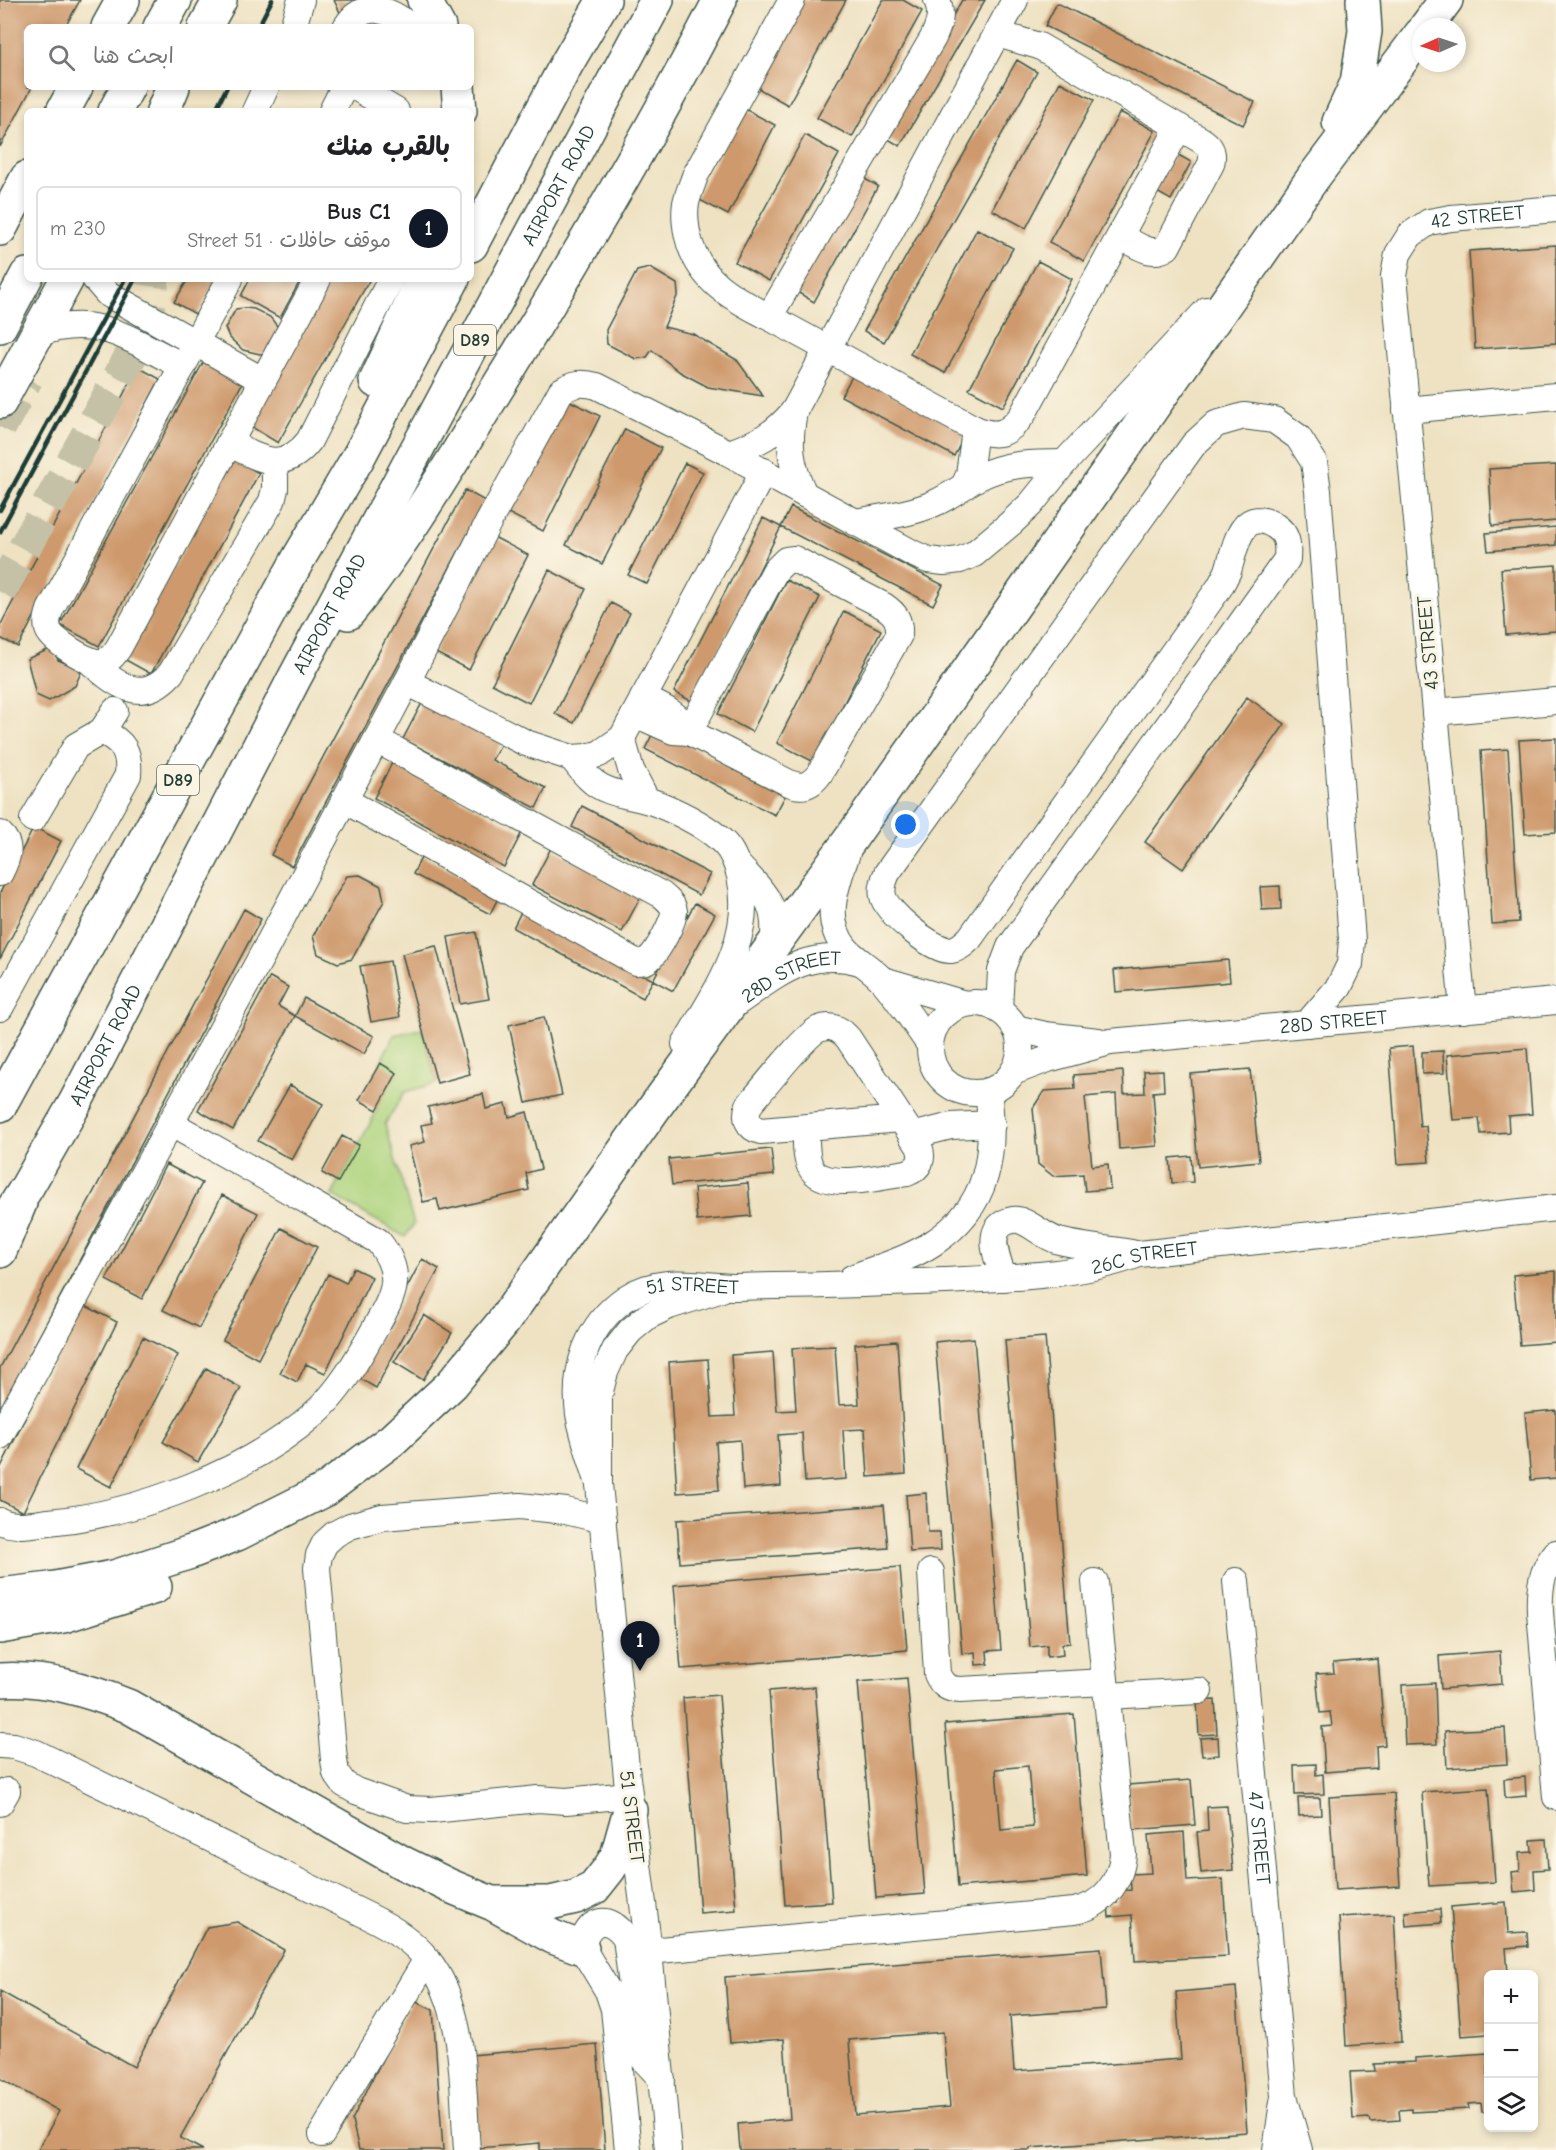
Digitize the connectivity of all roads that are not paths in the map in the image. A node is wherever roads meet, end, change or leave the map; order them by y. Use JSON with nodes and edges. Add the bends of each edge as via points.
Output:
{"nodes":[{"id":1,"x":123,"y":0,"type":"edge"},
{"id":2,"x":175,"y":0,"type":"edge"},
{"id":3,"x":220,"y":0,"type":"edge"},
{"id":4,"x":301,"y":0,"type":"edge"},
{"id":5,"x":424,"y":0,"type":"edge"},
{"id":6,"x":592,"y":0,"type":"edge"},
{"id":7,"x":604,"y":0,"type":"edge"},
{"id":8,"x":657,"y":0,"type":"edge"},
{"id":9,"x":720,"y":0,"type":"edge"},
{"id":10,"x":792,"y":0,"type":"edge"},
{"id":11,"x":937,"y":0,"type":"edge"},
{"id":12,"x":1015,"y":0,"type":"edge"},
{"id":13,"x":1363,"y":0,"type":"edge"},
{"id":14,"x":1446,"y":0,"type":"edge"},
{"id":15,"x":1433,"y":18,"type":"edge"},
{"id":16,"x":110,"y":24,"type":"edge"},
{"id":17,"x":162,"y":24,"type":"edge"},
{"id":18,"x":207,"y":24,"type":"edge"},
{"id":19,"x":294,"y":24,"type":"edge"},
{"id":20,"x":348,"y":24,"type":"edge"},
{"id":21,"x":406,"y":24,"type":"edge"},
{"id":22,"x":437,"y":24,"type":"edge"},
{"id":23,"x":997,"y":34,"type":"junction"},
{"id":24,"x":1412,"y":46,"type":"edge"},
{"id":25,"x":566,"y":65,"type":"junction"},
{"id":26,"x":74,"y":90,"type":"edge"},
{"id":27,"x":126,"y":90,"type":"edge"},
{"id":28,"x":265,"y":90,"type":"edge"},
{"id":29,"x":342,"y":90,"type":"edge"},
{"id":30,"x":360,"y":90,"type":"edge"},
{"id":31,"x":458,"y":90,"type":"edge"},
{"id":32,"x":65,"y":108,"type":"edge"},
{"id":33,"x":117,"y":108,"type":"edge"},
{"id":34,"x":256,"y":108,"type":"edge"},
{"id":35,"x":334,"y":108,"type":"edge"},
{"id":36,"x":391,"y":108,"type":"edge"},
{"id":37,"x":460,"y":108,"type":"edge"},
{"id":38,"x":1179,"y":127,"type":"junction"},
{"id":39,"x":1313,"y":178,"type":"junction"},
{"id":40,"x":24,"y":184,"type":"edge"},
{"id":41,"x":1556,"y":209,"type":"edge"},
{"id":42,"x":0,"y":229,"type":"edge"},
{"id":43,"x":1121,"y":237,"type":"junction"},
{"id":44,"x":474,"y":238,"type":"edge"},
{"id":45,"x":1268,"y":243,"type":"junction"},
{"id":46,"x":1394,"y":276,"type":"joint"},
{"id":47,"x":24,"y":281,"type":"edge"},
{"id":48,"x":65,"y":282,"type":"edge"},
{"id":49,"x":98,"y":282,"type":"edge"},
{"id":50,"x":228,"y":282,"type":"edge"},
{"id":51,"x":316,"y":282,"type":"edge"},
{"id":52,"x":389,"y":282,"type":"edge"},
{"id":53,"x":422,"y":282,"type":"edge"},
{"id":54,"x":451,"y":282,"type":"edge"},
{"id":55,"x":769,"y":317,"type":"junction"},
{"id":56,"x":0,"y":326,"type":"edge"},
{"id":57,"x":37,"y":334,"type":"junction"},
{"id":58,"x":196,"y":343,"type":"junction"},
{"id":59,"x":828,"y":349,"type":"junction"},
{"id":60,"x":183,"y":366,"type":"junction"},
{"id":61,"x":262,"y":380,"type":"junction"},
{"id":62,"x":1556,"y":396,"type":"edge"},
{"id":63,"x":0,"y":402,"type":"tunnel mouth"},
{"id":64,"x":1406,"y":410,"type":"junction"},
{"id":65,"x":794,"y":411,"type":"junction"},
{"id":66,"x":975,"y":429,"type":"junction"},
{"id":67,"x":229,"y":443,"type":"junction"},
{"id":68,"x":729,"y":453,"type":"junction"},
{"id":69,"x":359,"y":456,"type":"junction"},
{"id":70,"x":1064,"y":462,"type":"junction"},
{"id":71,"x":764,"y":471,"type":"junction"},
{"id":72,"x":275,"y":476,"type":"dead end"},
{"id":73,"x":964,"y":486,"type":"junction"},
{"id":74,"x":804,"y":494,"type":"junction"},
{"id":75,"x":855,"y":522,"type":"junction"},
{"id":76,"x":87,"y":660,"type":"junction"},
{"id":77,"x":294,"y":679,"type":"junction"},
{"id":78,"x":408,"y":682,"type":"junction"},
{"id":79,"x":1556,"y":701,"type":"edge"},
{"id":80,"x":639,"y":706,"type":"junction"},
{"id":81,"x":1434,"y":712,"type":"junction"},
{"id":82,"x":689,"y":732,"type":"junction"},
{"id":83,"x":622,"y":738,"type":"junction"},
{"id":84,"x":376,"y":740,"type":"junction"},
{"id":85,"x":572,"y":758,"type":"junction"},
{"id":86,"x":646,"y":799,"type":"junction"},
{"id":87,"x":344,"y":800,"type":"junction"},
{"id":88,"x":33,"y":819,"type":"dead end"},
{"id":89,"x":0,"y":834,"type":"edge"},
{"id":90,"x":852,"y":837,"type":"junction"},
{"id":91,"x":736,"y":862,"type":"junction"},
{"id":92,"x":0,"y":873,"type":"edge"},
{"id":93,"x":773,"y":946,"type":"junction"},
{"id":94,"x":860,"y":962,"type":"junction"},
{"id":95,"x":883,"y":980,"type":"junction"},
{"id":96,"x":1556,"y":1001,"type":"edge"},
{"id":97,"x":965,"y":1004,"type":"junction"},
{"id":98,"x":0,"y":1008,"type":"edge"},
{"id":99,"x":727,"y":1010,"type":"junction"},
{"id":100,"x":1463,"y":1010,"type":"junction"},
{"id":101,"x":1007,"y":1019,"type":"junction"},
{"id":102,"x":1307,"y":1024,"type":"junction"},
{"id":103,"x":1110,"y":1042,"type":"junction"},
{"id":104,"x":930,"y":1045,"type":"junction"},
{"id":105,"x":1013,"y":1072,"type":"junction"},
{"id":106,"x":988,"y":1091,"type":"junction"},
{"id":107,"x":0,"y":1106,"type":"edge"},
{"id":108,"x":656,"y":1107,"type":"junction"},
{"id":109,"x":170,"y":1123,"type":"junction"},
{"id":110,"x":992,"y":1124,"type":"junction"},
{"id":111,"x":806,"y":1128,"type":"junction"},
{"id":112,"x":906,"y":1128,"type":"junction"},
{"id":113,"x":27,"y":1187,"type":"junction"},
{"id":114,"x":1556,"y":1208,"type":"edge"},
{"id":115,"x":0,"y":1229,"type":"edge"},
{"id":116,"x":0,"y":1251,"type":"edge"},
{"id":117,"x":1139,"y":1254,"type":"junction"},
{"id":118,"x":1004,"y":1278,"type":"junction"},
{"id":119,"x":832,"y":1286,"type":"junction"},
{"id":120,"x":731,"y":1287,"type":"joint"},
{"id":121,"x":0,"y":1436,"type":"edge"},
{"id":122,"x":601,"y":1502,"type":"junction"},
{"id":123,"x":0,"y":1521,"type":"edge"},
{"id":124,"x":1556,"y":1553,"type":"edge"},
{"id":125,"x":931,"y":1572,"type":"dead end"},
{"id":126,"x":149,"y":1578,"type":"junction"},
{"id":127,"x":1236,"y":1581,"type":"dead end"},
{"id":128,"x":1095,"y":1582,"type":"dead end"},
{"id":129,"x":0,"y":1595,"type":"edge"},
{"id":130,"x":0,"y":1628,"type":"edge"},
{"id":131,"x":0,"y":1680,"type":"edge"},
{"id":132,"x":1551,"y":1684,"type":"edge"},
{"id":133,"x":1106,"y":1689,"type":"junction"},
{"id":134,"x":1199,"y":1691,"type":"dead end"},
{"id":135,"x":0,"y":1745,"type":"edge"},
{"id":136,"x":629,"y":1795,"type":"junction"},
{"id":137,"x":1556,"y":1797,"type":"edge"},
{"id":138,"x":491,"y":1903,"type":"junction"},
{"id":139,"x":582,"y":1948,"type":"junction"},
{"id":140,"x":649,"y":1951,"type":"junction"},
{"id":141,"x":427,"y":1959,"type":"junction"},
{"id":142,"x":662,"y":2079,"type":"junction"},
{"id":143,"x":1284,"y":2096,"type":"junction"},
{"id":144,"x":322,"y":2134,"type":"dead end"},
{"id":145,"x":467,"y":2150,"type":"edge"},
{"id":146,"x":628,"y":2150,"type":"edge"},
{"id":147,"x":669,"y":2150,"type":"edge"},
{"id":148,"x":1276,"y":2150,"type":"edge"},
{"id":149,"x":1299,"y":2150,"type":"edge"}],
"edges":[{"from":1,"to":16,"type":"main road"},
{"from":2,"to":17,"type":"main road"},
{"from":3,"to":18,"type":"main road"},
{"from":4,"to":19,"type":"street"},
{"from":5,"to":22,"type":"main road"},
{"from":6,"to":25,"type":"main road"},
{"from":7,"to":25,"type":"main road"},
{"from":8,"to":77,"type":"main road","name":"AIRPORT ROAD","number":"D89"},
{"from":9,"to":77,"type":"main road","via":[[659,114],[424,505],[356,603]]},
{"from":10,"to":55,"type":"street","via":[[695,176],[686,203],[686,232],[695,259],[727,294]]},
{"from":11,"to":55,"type":"street","via":[[940,24],[933,38]]},
{"from":12,"to":23,"type":"street"},
{"from":13,"to":39,"type":"main road","via":[[1365,31],[1357,83]]},
{"from":14,"to":15,"type":"main road"},
{"from":20,"to":21,"type":"street","via":[[359,12],[370,8],[383,9]]},
{"from":23,"to":38,"type":"street","via":[[1039,46]]},
{"from":23,"to":59,"type":"street"},
{"from":24,"to":39,"type":"main road"},
{"from":25,"to":44,"type":"main road"},
{"from":26,"to":32,"type":"main road"},
{"from":27,"to":33,"type":"main road"},
{"from":28,"to":34,"type":"street"},
{"from":29,"to":35,"type":"street"},
{"from":30,"to":36,"type":"street"},
{"from":31,"to":37,"type":"main road"},
{"from":38,"to":43,"type":"street"},
{"from":38,"to":43,"type":"street","via":[[1207,144],[1213,157],[1171,240],[1167,247],[1154,252]]},
{"from":39,"to":45,"type":"main road"},
{"from":40,"to":42,"type":"main road"},
{"from":41,"to":46,"type":"street","name":"42 STREET","via":[[1429,222],[1410,235],[1398,254]]},
{"from":43,"to":66,"type":"street","via":[[1015,426],[1003,433]]},
{"from":45,"to":70,"type":"street"},
{"from":45,"to":90,"type":"main road"},
{"from":46,"to":64,"type":"street","name":"43 STREET"},
{"from":47,"to":56,"type":"main road"},
{"from":48,"to":57,"type":"main road"},
{"from":49,"to":58,"type":"street","via":[[108,294]]},
{"from":50,"to":58,"type":"street"},
{"from":51,"to":61,"type":"street"},
{"from":52,"to":67,"type":"street","via":[[300,453],[285,461],[269,461]]},
{"from":53,"to":69,"type":"main road","via":[[371,392]]},
{"from":54,"to":69,"type":"main road","number":"D89"},
{"from":55,"to":59,"type":"street"},
{"from":57,"to":60,"type":"street","via":[[72,324],[90,325]]},
{"from":57,"to":63,"type":"main road"},
{"from":58,"to":60,"type":"street"},
{"from":58,"to":61,"type":"street"},
{"from":59,"to":65,"type":"street"},
{"from":59,"to":66,"type":"street"},
{"from":60,"to":76,"type":"street","via":[[47,620],[53,638]]},
{"from":61,"to":67,"type":"street"},
{"from":62,"to":64,"type":"street"},
{"from":64,"to":81,"type":"street","name":"43 STREET"},
{"from":65,"to":68,"type":"street","via":[[766,438]]},
{"from":65,"to":74,"type":"street","via":[[790,454]]},
{"from":66,"to":73,"type":"street"},
{"from":67,"to":76,"type":"street","via":[[114,655],[106,661]]},
{"from":68,"to":71,"type":"street"},
{"from":68,"to":78,"type":"street","via":[[597,386],[585,382],[561,391],[489,521]]},
{"from":69,"to":107,"type":"main road","number":"D89","via":[[300,556]]},
{"from":70,"to":73,"type":"street","via":[[1005,468]]},
{"from":70,"to":75,"type":"street","via":[[1011,523],[974,554],[960,560],[928,561]]},
{"from":71,"to":74,"type":"street"},
{"from":71,"to":80,"type":"street"},
{"from":72,"to":76,"type":"street","via":[[272,501],[162,683],[142,690],[122,687]]},
{"from":73,"to":75,"type":"street","via":[[915,510]]},
{"from":74,"to":75,"type":"street"},
{"from":77,"to":113,"type":"main road","name":"AIRPORT ROAD","number":"D89","via":[[75,1103]]},
{"from":78,"to":84,"type":"street"},
{"from":78,"to":85,"type":"street","via":[[526,743]]},
{"from":79,"to":81,"type":"street"},
{"from":80,"to":82,"type":"street","via":[[672,712]]},
{"from":80,"to":83,"type":"street"},
{"from":81,"to":100,"type":"street","name":"43 STREET"},
{"from":82,"to":82,"type":"street","via":[[796,786],[806,786],[814,781],[899,635],[900,623],[894,612],[802,561],[786,560],[775,571]]},
{"from":83,"to":85,"type":"street","via":[[599,754]]},
{"from":83,"to":86,"type":"street","via":[[631,770]]},
{"from":84,"to":87,"type":"street"},
{"from":84,"to":87,"type":"street","via":[[662,895],[674,907],[672,922],[650,958],[636,962]]},
{"from":85,"to":86,"type":"street","via":[[591,780],[604,788]]},
{"from":86,"to":91,"type":"street","via":[[713,833]]},
{"from":87,"to":109,"type":"street"},
{"from":88,"to":98,"type":"street","via":[[76,746],[109,721],[125,748],[128,775]]},
{"from":89,"to":92,"type":"street","via":[[8,845]]},
{"from":90,"to":93,"type":"main road"},
{"from":90,"to":94,"type":"street","name":"28D STREET","via":[[832,908],[837,936]]},
{"from":91,"to":93,"type":"street","via":[[774,911]]},
{"from":91,"to":108,"type":"street","via":[[743,902],[739,940],[726,973],[675,1064]]},
{"from":93,"to":99,"type":"main road"},
{"from":94,"to":95,"type":"street","name":"28D STREET"},
{"from":94,"to":99,"type":"street","name":"28D STREET","via":[[834,957],[807,961]]},
{"from":95,"to":97,"type":"street","name":"28D STREET"},
{"from":95,"to":104,"type":"street","name":"28D STREET"},
{"from":96,"to":100,"type":"street","name":"28D STREET"},
{"from":97,"to":101,"type":"street","via":[[983,1003]]},
{"from":97,"to":104,"type":"street","via":[[944,1014]]},
{"from":99,"to":108,"type":"main road"},
{"from":100,"to":102,"type":"street","name":"28D STREET"},
{"from":101,"to":102,"type":"street","via":[[1001,971],[1010,947],[1287,559],[1288,544],[1282,530],[1269,522],[1255,522],[1242,529],[1219,588],[962,946],[940,949],[896,916],[883,896],[887,873],[1194,444],[1216,424],[1244,416],[1274,420],[1298,436],[1314,462],[1318,491],[1352,940],[1350,964],[1339,987]]},
{"from":101,"to":103,"type":"street","name":"28D STREET","via":[[1045,1035]]},
{"from":101,"to":105,"type":"street","via":[[1018,1036],[1020,1055]]},
{"from":102,"to":103,"type":"street","name":"28D STREET"},
{"from":103,"to":105,"type":"street","name":"28D STREET"},
{"from":104,"to":106,"type":"street","via":[[937,1073],[947,1083],[967,1092]]},
{"from":105,"to":106,"type":"street"},
{"from":106,"to":110,"type":"street"},
{"from":108,"to":126,"type":"main road","via":[[504,1321],[452,1384],[392,1440],[325,1490]]},
{"from":109,"to":121,"type":"street"},
{"from":109,"to":123,"type":"street","via":[[378,1241],[395,1271],[388,1304],[355,1363],[316,1412],[250,1458],[156,1500],[117,1512],[19,1525]]},
{"from":110,"to":112,"type":"street"},
{"from":110,"to":119,"type":"street","via":[[987,1173],[966,1212],[951,1229],[914,1254]]},
{"from":111,"to":112,"type":"street"},
{"from":111,"to":112,"type":"street","via":[[809,1164],[817,1175],[831,1181],[912,1172],[921,1158],[919,1146]]},
{"from":111,"to":112,"type":"street","via":[[757,1130],[748,1123],[746,1111],[813,1032],[828,1027],[848,1038]]},
{"from":113,"to":115,"type":"main road","name":"AIRPORT ROAD","number":"D89"},
{"from":113,"to":116,"type":"main road"},
{"from":114,"to":117,"type":"street","name":"26C STREET"},
{"from":117,"to":118,"type":"street","name":"26C STREET","via":[[1097,1266]]},
{"from":117,"to":118,"type":"street","via":[[1057,1241],[1018,1220],[1009,1221],[1001,1225],[994,1245]]},
{"from":118,"to":119,"type":"street","name":"26C STREET"},
{"from":119,"to":120,"type":"street","name":"26C STREET"},
{"from":120,"to":122,"type":"street","name":"51 STREET","via":[[648,1316],[615,1350],[599,1395]]},
{"from":122,"to":136,"type":"street","name":"51 STREET"},
{"from":122,"to":136,"type":"street","via":[[566,1510],[520,1506],[382,1517],[342,1530],[325,1543],[317,1568],[334,1760],[336,1773],[344,1784],[393,1806],[419,1810]]},
{"from":124,"to":132,"type":"street","via":[[1539,1585]]},
{"from":125,"to":133,"type":"street","via":[[936,1674],[941,1683],[960,1690]]},
{"from":126,"to":129,"type":"main road","via":[[114,1577]]},
{"from":126,"to":130,"type":"main road","via":[[63,1616]]},
{"from":127,"to":143,"type":"street","name":"47 STREET"},
{"from":128,"to":133,"type":"street"},
{"from":131,"to":138,"type":"main road","via":[[46,1682],[88,1690],[128,1706],[404,1863]]},
{"from":132,"to":137,"type":"street"},
{"from":133,"to":134,"type":"street"},
{"from":133,"to":140,"type":"street","via":[[1123,1854],[1118,1878],[1096,1904],[1074,1911]]},
{"from":135,"to":141,"type":"street","via":[[36,1753],[386,1925],[404,1936]]},
{"from":136,"to":138,"type":"main road","via":[[617,1856],[594,1888],[549,1903]]},
{"from":136,"to":140,"type":"street","name":"51 STREET"},
{"from":138,"to":139,"type":"main road"},
{"from":139,"to":142,"type":"street","via":[[588,1928],[596,1923],[614,1924],[626,1938],[640,2050]]},
{"from":139,"to":146,"type":"street","via":[[608,1991],[614,2009]]},
{"from":140,"to":142,"type":"street","name":"51 STREET"},
{"from":141,"to":144,"type":"street"},
{"from":141,"to":145,"type":"street","via":[[442,1983],[456,2021]]},
{"from":142,"to":147,"type":"street","name":"51 STREET"},
{"from":143,"to":148,"type":"street","name":"47 STREET"},
{"from":143,"to":149,"type":"street","name":"47 STREET"}]}
